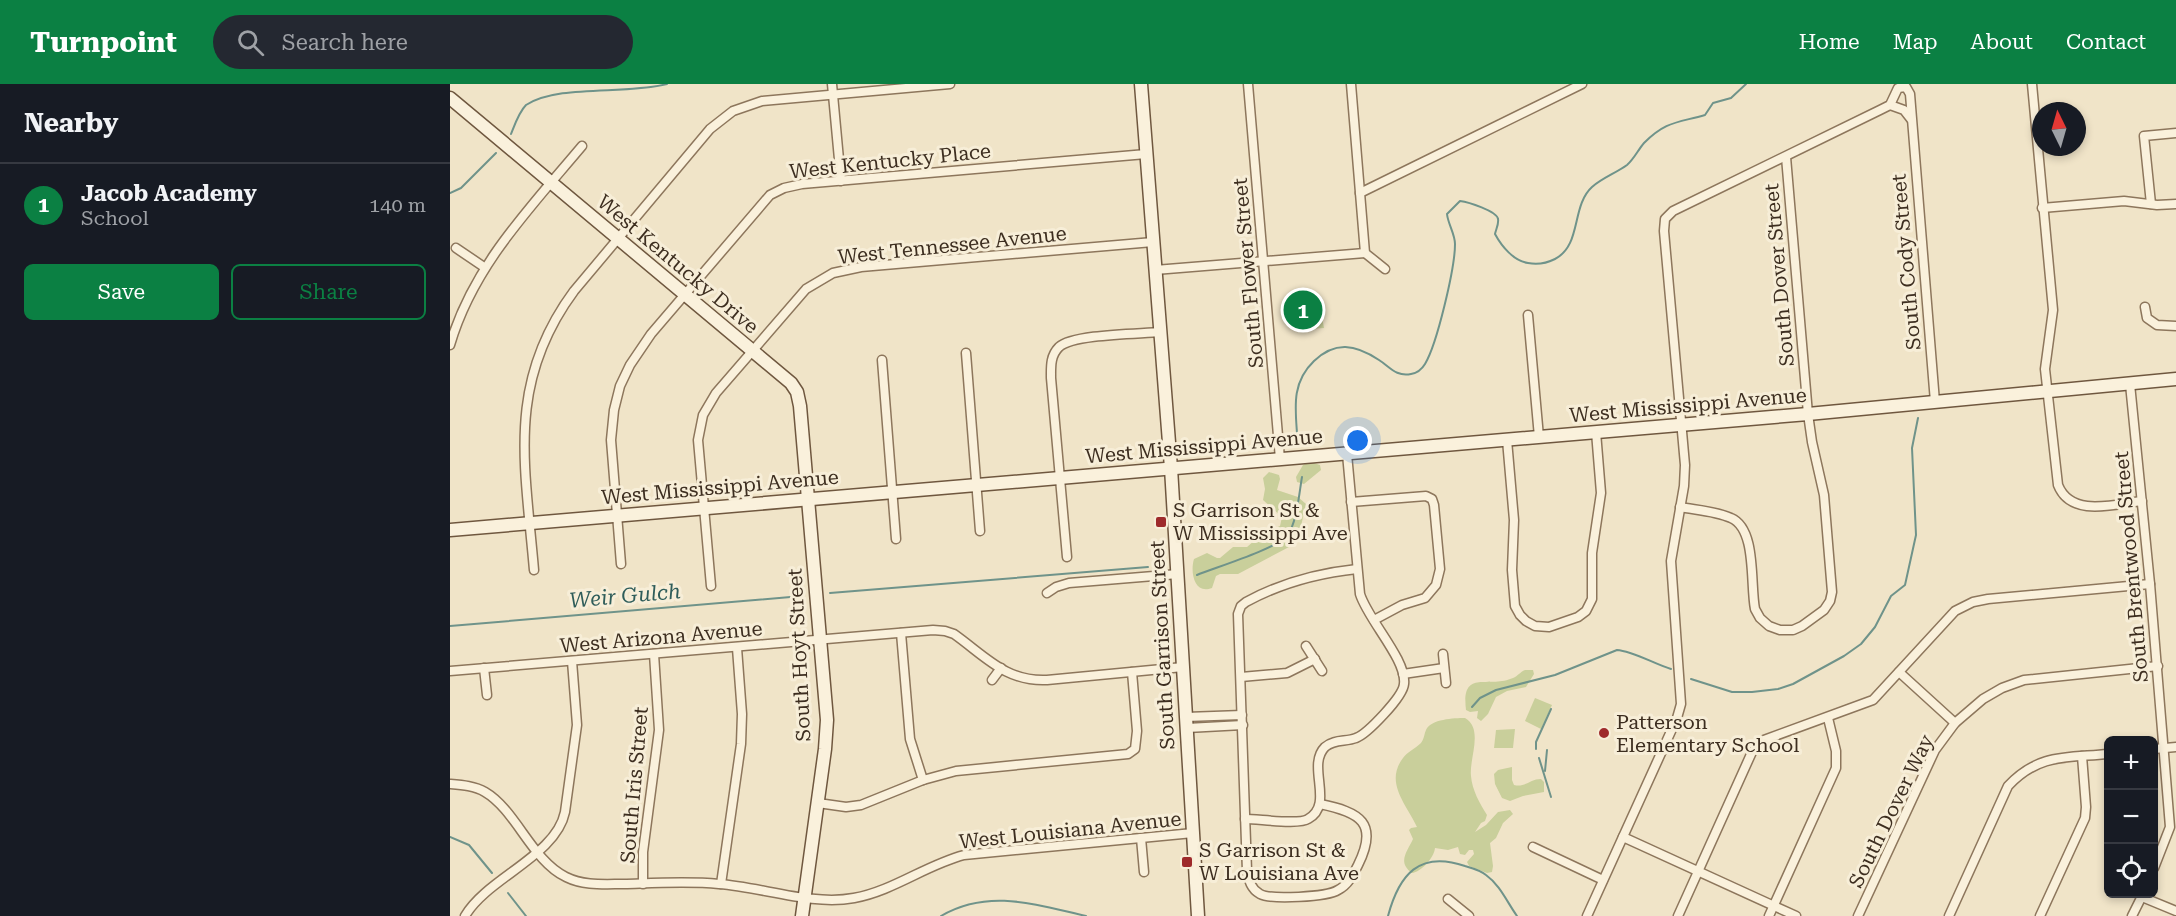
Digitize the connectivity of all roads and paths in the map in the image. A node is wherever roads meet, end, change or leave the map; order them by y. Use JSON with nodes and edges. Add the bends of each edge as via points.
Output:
{"nodes":[{"id":1,"x":832,"y":84,"type":"edge"},
{"id":2,"x":950,"y":84,"type":"edge"},
{"id":3,"x":1141,"y":84,"type":"edge"},
{"id":4,"x":1248,"y":84,"type":"edge"},
{"id":5,"x":1351,"y":84,"type":"edge"},
{"id":6,"x":1558,"y":84,"type":"edge"},
{"id":7,"x":1582,"y":84,"type":"edge"},
{"id":8,"x":2032,"y":84,"type":"edge"},
{"id":9,"x":833,"y":94,"type":"junction"},
{"id":10,"x":1559,"y":95,"type":"junction"},
{"id":11,"x":450,"y":98,"type":"edge"},
{"id":12,"x":1890,"y":105,"type":"junction"},
{"id":13,"x":1911,"y":119,"type":"junction"},
{"id":14,"x":2176,"y":133,"type":"edge"},
{"id":15,"x":582,"y":146,"type":"dead end"},
{"id":16,"x":1146,"y":154,"type":"junction"},
{"id":17,"x":1786,"y":157,"type":"junction"},
{"id":18,"x":841,"y":181,"type":"junction"},
{"id":19,"x":551,"y":183,"type":"junction"},
{"id":20,"x":1360,"y":193,"type":"junction"},
{"id":21,"x":2151,"y":204,"type":"junction"},
{"id":22,"x":2176,"y":204,"type":"edge"},
{"id":23,"x":2042,"y":208,"type":"junction"},
{"id":24,"x":618,"y":238,"type":"junction"},
{"id":25,"x":1153,"y":242,"type":"junction"},
{"id":26,"x":456,"y":248,"type":"dead end"},
{"id":27,"x":1365,"y":252,"type":"junction"},
{"id":28,"x":1264,"y":261,"type":"junction"},
{"id":29,"x":484,"y":267,"type":"junction"},
{"id":30,"x":1385,"y":269,"type":"dead end"},
{"id":31,"x":1155,"y":270,"type":"junction"},
{"id":32,"x":684,"y":295,"type":"junction"},
{"id":33,"x":2145,"y":307,"type":"dead end"},
{"id":34,"x":1528,"y":315,"type":"dead end"},
{"id":35,"x":2176,"y":326,"type":"edge"},
{"id":36,"x":1160,"y":332,"type":"junction"},
{"id":37,"x":450,"y":345,"type":"edge"},
{"id":38,"x":752,"y":351,"type":"junction"},
{"id":39,"x":966,"y":353,"type":"dead end"},
{"id":40,"x":882,"y":360,"type":"dead end"},
{"id":41,"x":2176,"y":380,"type":"edge"},
{"id":42,"x":2130,"y":384,"type":"junction"},
{"id":43,"x":2047,"y":391,"type":"junction"},
{"id":44,"x":1935,"y":402,"type":"junction"},
{"id":45,"x":1808,"y":414,"type":"junction"},
{"id":46,"x":1682,"y":425,"type":"junction"},
{"id":47,"x":1596,"y":432,"type":"junction"},
{"id":48,"x":1539,"y":437,"type":"junction"},
{"id":49,"x":1507,"y":440,"type":"junction"},
{"id":50,"x":1347,"y":453,"type":"junction"},
{"id":51,"x":1280,"y":459,"type":"junction"},
{"id":52,"x":1171,"y":468,"type":"junction"},
{"id":53,"x":1060,"y":478,"type":"junction"},
{"id":54,"x":976,"y":485,"type":"junction"},
{"id":55,"x":893,"y":492,"type":"junction"},
{"id":56,"x":808,"y":499,"type":"junction"},
{"id":57,"x":2142,"y":501,"type":"junction"},
{"id":58,"x":1351,"y":502,"type":"junction"},
{"id":59,"x":1680,"y":507,"type":"junction"},
{"id":60,"x":704,"y":508,"type":"junction"},
{"id":61,"x":617,"y":516,"type":"junction"},
{"id":62,"x":530,"y":523,"type":"junction"},
{"id":63,"x":450,"y":530,"type":"edge"},
{"id":64,"x":980,"y":531,"type":"dead end"},
{"id":65,"x":896,"y":539,"type":"dead end"},
{"id":66,"x":1067,"y":557,"type":"dead end"},
{"id":67,"x":621,"y":564,"type":"dead end"},
{"id":68,"x":1357,"y":569,"type":"junction"},
{"id":69,"x":534,"y":570,"type":"dead end"},
{"id":70,"x":1178,"y":574,"type":"junction"},
{"id":71,"x":2150,"y":584,"type":"junction"},
{"id":72,"x":711,"y":586,"type":"dead end"},
{"id":73,"x":1047,"y":593,"type":"dead end"},
{"id":74,"x":1374,"y":620,"type":"junction"},
{"id":75,"x":901,"y":633,"type":"junction"},
{"id":76,"x":820,"y":640,"type":"junction"},
{"id":77,"x":1306,"y":645,"type":"dead end"},
{"id":78,"x":737,"y":648,"type":"junction"},
{"id":79,"x":654,"y":654,"type":"junction"},
{"id":80,"x":1443,"y":654,"type":"dead end"},
{"id":81,"x":1315,"y":659,"type":"junction"},
{"id":82,"x":572,"y":661,"type":"junction"},
{"id":83,"x":2157,"y":666,"type":"junction"},
{"id":84,"x":484,"y":668,"type":"junction"},
{"id":85,"x":1000,"y":668,"type":"junction"},
{"id":86,"x":1183,"y":668,"type":"junction"},
{"id":87,"x":1444,"y":668,"type":"junction"},
{"id":88,"x":450,"y":671,"type":"edge"},
{"id":89,"x":1322,"y":671,"type":"dead end"},
{"id":90,"x":1132,"y":672,"type":"junction"},
{"id":91,"x":1899,"y":672,"type":"junction"},
{"id":92,"x":1404,"y":674,"type":"junction"},
{"id":93,"x":1240,"y":677,"type":"junction"},
{"id":94,"x":992,"y":680,"type":"dead end"},
{"id":95,"x":1446,"y":683,"type":"dead end"},
{"id":96,"x":487,"y":695,"type":"dead end"},
{"id":97,"x":1242,"y":715,"type":"junction"},
{"id":98,"x":1828,"y":718,"type":"junction"},
{"id":99,"x":1187,"y":723,"type":"junction"},
{"id":100,"x":1955,"y":723,"type":"junction"},
{"id":101,"x":1243,"y":725,"type":"junction"},
{"id":102,"x":2176,"y":747,"type":"edge"},
{"id":103,"x":2164,"y":748,"type":"junction"},
{"id":104,"x":2158,"y":749,"type":"edge"},
{"id":105,"x":2104,"y":754,"type":"edge"},
{"id":106,"x":2082,"y":756,"type":"junction"},
{"id":107,"x":923,"y":780,"type":"junction"},
{"id":108,"x":450,"y":784,"type":"edge"},
{"id":109,"x":818,"y":803,"type":"junction"},
{"id":110,"x":1320,"y":804,"type":"junction"},
{"id":111,"x":1245,"y":819,"type":"junction"},
{"id":112,"x":2173,"y":827,"type":"edge"},
{"id":113,"x":1193,"y":833,"type":"junction"},
{"id":114,"x":1623,"y":837,"type":"junction"},
{"id":115,"x":1140,"y":838,"type":"junction"},
{"id":116,"x":1533,"y":847,"type":"dead end"},
{"id":117,"x":537,"y":851,"type":"junction"},
{"id":118,"x":2158,"y":859,"type":"edge"},
{"id":119,"x":1144,"y":872,"type":"dead end"},
{"id":120,"x":1698,"y":872,"type":"junction"},
{"id":121,"x":1603,"y":879,"type":"junction"},
{"id":122,"x":643,"y":884,"type":"junction"},
{"id":123,"x":721,"y":884,"type":"junction"},
{"id":124,"x":805,"y":897,"type":"junction"},
{"id":125,"x":2141,"y":898,"type":"edge"},
{"id":126,"x":2148,"y":898,"type":"edge"},
{"id":127,"x":1448,"y":899,"type":"dead end"},
{"id":128,"x":1773,"y":906,"type":"junction"},
{"id":129,"x":2176,"y":911,"type":"edge"},
{"id":130,"x":465,"y":916,"type":"edge"},
{"id":131,"x":802,"y":916,"type":"edge"},
{"id":132,"x":1198,"y":916,"type":"edge"},
{"id":133,"x":1469,"y":916,"type":"edge"},
{"id":134,"x":1587,"y":916,"type":"edge"},
{"id":135,"x":1678,"y":916,"type":"edge"},
{"id":136,"x":1769,"y":916,"type":"edge"},
{"id":137,"x":1796,"y":916,"type":"edge"},
{"id":138,"x":1858,"y":916,"type":"edge"},
{"id":139,"x":1949,"y":916,"type":"edge"},
{"id":140,"x":2040,"y":916,"type":"edge"},
{"id":141,"x":2132,"y":916,"type":"edge"}],
"edges":[{"from":1,"to":9,"type":"street"},
{"from":2,"to":9,"type":"street"},
{"from":3,"to":16,"type":"main road","name":"South Garrison Street"},
{"from":4,"to":28,"type":"street","name":"South Flower Street"},
{"from":5,"to":20,"type":"street"},
{"from":6,"to":10,"type":"street"},
{"from":7,"to":10,"type":"street"},
{"from":8,"to":23,"type":"street"},
{"from":9,"to":18,"type":"street"},
{"from":9,"to":24,"type":"street","via":[[762,101],[725,116]]},
{"from":10,"to":20,"type":"street"},
{"from":11,"to":19,"type":"main road","name":"West Kentucky Drive"},
{"from":12,"to":13,"type":"street","via":[[1904,110]]},
{"from":12,"to":13,"type":"street","name":"South Cody Street","via":[[1898,88],[1906,87]]},
{"from":12,"to":17,"type":"street"},
{"from":13,"to":44,"type":"street","name":"South Cody Street"},
{"from":14,"to":21,"type":"street","via":[[2144,136]]},
{"from":15,"to":19,"type":"street"},
{"from":16,"to":18,"type":"street","name":"West Kentucky Place"},
{"from":16,"to":25,"type":"main road","name":"South Garrison Street"},
{"from":17,"to":45,"type":"street","name":"South Dover Street"},
{"from":17,"to":46,"type":"street","via":[[1673,211],[1665,219]]},
{"from":18,"to":32,"type":"street","name":"West Kentucky Place","via":[[792,186],[770,195]]},
{"from":19,"to":24,"type":"main road","name":"West Kentucky Drive"},
{"from":19,"to":29,"type":"street"},
{"from":20,"to":27,"type":"street"},
{"from":21,"to":22,"type":"street"},
{"from":21,"to":23,"type":"street","via":[[2124,201]]},
{"from":23,"to":43,"type":"street","via":[[2053,318],[2045,360]]},
{"from":24,"to":32,"type":"main road","name":"West Kentucky Drive"},
{"from":24,"to":62,"type":"street","via":[[559,312],[534,370],[524,437]]},
{"from":25,"to":31,"type":"main road","name":"South Garrison Street"},
{"from":25,"to":38,"type":"street","name":"West Tennessee Avenue","via":[[844,270],[806,289]]},
{"from":26,"to":29,"type":"street"},
{"from":27,"to":28,"type":"street"},
{"from":27,"to":30,"type":"street"},
{"from":28,"to":31,"type":"street"},
{"from":28,"to":51,"type":"street","name":"South Flower Street"},
{"from":29,"to":37,"type":"street"},
{"from":31,"to":36,"type":"main road","name":"South Garrison Street"},
{"from":32,"to":38,"type":"main road","name":"West Kentucky Drive"},
{"from":32,"to":61,"type":"street","via":[[637,354],[616,398],[611,440]]},
{"from":33,"to":35,"type":"street","via":[[2147,318],[2157,325]]},
{"from":34,"to":48,"type":"street"},
{"from":36,"to":52,"type":"main road","name":"South Garrison Street"},
{"from":36,"to":53,"type":"street","via":[[1075,339],[1055,353],[1051,373]]},
{"from":38,"to":56,"type":"main road","name":"West Kentucky Drive","via":[[797,392]]},
{"from":38,"to":60,"type":"street","name":"West Tennessee Avenue","via":[[711,400],[701,420],[698,440]]},
{"from":39,"to":54,"type":"street"},
{"from":40,"to":55,"type":"street"},
{"from":41,"to":42,"type":"main road","name":"West Mississippi Avenue"},
{"from":42,"to":43,"type":"main road","name":"West Mississippi Avenue"},
{"from":42,"to":57,"type":"street","name":"South Brentwood Street"},
{"from":43,"to":44,"type":"main road","name":"West Mississippi Avenue"},
{"from":43,"to":57,"type":"street","via":[[2057,482],[2065,498],[2086,507]]},
{"from":44,"to":45,"type":"main road","name":"West Mississippi Avenue"},
{"from":45,"to":46,"type":"main road","name":"West Mississippi Avenue"},
{"from":45,"to":59,"type":"street","name":"South Dover Street","via":[[1824,495],[1832,590],[1827,606],[1802,626],[1778,630],[1758,615],[1748,540],[1741,524],[1724,515]]},
{"from":46,"to":47,"type":"main road","name":"West Mississippi Avenue"},
{"from":46,"to":59,"type":"street","via":[[1685,470]]},
{"from":47,"to":48,"type":"main road","name":"West Mississippi Avenue"},
{"from":47,"to":49,"type":"street","via":[[1601,493],[1592,553],[1593,597],[1580,616],[1549,627],[1526,621],[1515,606]]},
{"from":48,"to":49,"type":"main road","name":"West Mississippi Avenue"},
{"from":49,"to":50,"type":"main road","name":"West Mississippi Avenue"},
{"from":50,"to":51,"type":"main road","name":"West Mississippi Avenue"},
{"from":50,"to":58,"type":"street"},
{"from":51,"to":52,"type":"main road","name":"West Mississippi Avenue"},
{"from":52,"to":53,"type":"main road","name":"West Mississippi Avenue"},
{"from":52,"to":70,"type":"main road","name":"South Garrison Street"},
{"from":53,"to":54,"type":"main road","name":"West Mississippi Avenue"},
{"from":53,"to":66,"type":"street"},
{"from":54,"to":55,"type":"main road","name":"West Mississippi Avenue"},
{"from":54,"to":64,"type":"street"},
{"from":55,"to":56,"type":"main road","name":"West Mississippi Avenue"},
{"from":55,"to":65,"type":"street"},
{"from":56,"to":60,"type":"main road","name":"West Mississippi Avenue"},
{"from":56,"to":76,"type":"main road","name":"South Hoyt Street"},
{"from":57,"to":71,"type":"street","name":"South Brentwood Street"},
{"from":58,"to":68,"type":"street"},
{"from":58,"to":74,"type":"street","via":[[1426,496],[1434,505],[1440,569],[1436,585],[1425,598]]},
{"from":59,"to":114,"type":"street","via":[[1671,564],[1681,704]]},
{"from":60,"to":61,"type":"main road","name":"West Mississippi Avenue"},
{"from":60,"to":72,"type":"street","name":"West Tennessee Avenue"},
{"from":61,"to":62,"type":"main road","name":"West Mississippi Avenue"},
{"from":61,"to":67,"type":"street"},
{"from":62,"to":63,"type":"main road","name":"West Mississippi Avenue"},
{"from":62,"to":69,"type":"street"},
{"from":68,"to":74,"type":"street","via":[[1361,597]]},
{"from":68,"to":93,"type":"street","via":[[1302,580],[1243,604],[1238,620]]},
{"from":70,"to":73,"type":"street","via":[[1069,583]]},
{"from":70,"to":86,"type":"main road","name":"South Garrison Street"},
{"from":71,"to":83,"type":"street","name":"South Brentwood Street"},
{"from":71,"to":91,"type":"street","via":[[1972,602],[1950,615]]},
{"from":74,"to":92,"type":"street"},
{"from":75,"to":76,"type":"street","name":"West Arizona Avenue"},
{"from":75,"to":85,"type":"street","name":"West Arizona Avenue","via":[[949,632]]},
{"from":75,"to":107,"type":"street","via":[[910,739]]},
{"from":76,"to":78,"type":"street","name":"West Arizona Avenue"},
{"from":76,"to":109,"type":"main road","name":"South Hoyt Street","via":[[827,720]]},
{"from":77,"to":81,"type":"street"},
{"from":78,"to":79,"type":"street","name":"West Arizona Avenue"},
{"from":78,"to":123,"type":"street","via":[[742,731]]},
{"from":79,"to":82,"type":"street","name":"West Arizona Avenue"},
{"from":79,"to":122,"type":"street","name":"South Iris Street","via":[[659,730],[643,852]]},
{"from":80,"to":87,"type":"street"},
{"from":81,"to":89,"type":"street"},
{"from":81,"to":93,"type":"street","via":[[1287,673]]},
{"from":82,"to":84,"type":"street","name":"West Arizona Avenue"},
{"from":82,"to":117,"type":"street","via":[[577,725],[564,816],[558,832]]},
{"from":83,"to":100,"type":"street","name":"South Dover Way","via":[[2024,680],[1983,699]]},
{"from":83,"to":103,"type":"street","name":"South Brentwood Street"},
{"from":84,"to":88,"type":"street","name":"West Arizona Avenue"},
{"from":84,"to":96,"type":"street"},
{"from":85,"to":90,"type":"street","name":"West Arizona Avenue","via":[[1020,679],[1032,680]]},
{"from":85,"to":94,"type":"street"},
{"from":86,"to":90,"type":"street","name":"West Arizona Avenue"},
{"from":86,"to":99,"type":"main road","name":"South Garrison Street"},
{"from":87,"to":92,"type":"street"},
{"from":87,"to":95,"type":"street"},
{"from":90,"to":107,"type":"street","via":[[1136,741],[1135,749],[1128,754],[970,769]]},
{"from":91,"to":98,"type":"street","via":[[1873,700]]},
{"from":91,"to":100,"type":"street"},
{"from":92,"to":110,"type":"street","via":[[1400,695],[1365,732],[1352,740],[1331,743],[1323,750],[1319,760]]},
{"from":93,"to":97,"type":"street"},
{"from":97,"to":99,"type":"street"},
{"from":97,"to":101,"type":"street"},
{"from":98,"to":120,"type":"street","via":[[1764,740],[1752,752]]},
{"from":98,"to":128,"type":"street","via":[[1836,768]]},
{"from":99,"to":101,"type":"street"},
{"from":99,"to":113,"type":"main road","name":"South Garrison Street"},
{"from":100,"to":138,"type":"street","name":"South Dover Way","via":[[1935,750]]},
{"from":101,"to":111,"type":"street"},
{"from":102,"to":103,"type":"street"},
{"from":103,"to":104,"type":"street"},
{"from":103,"to":112,"type":"street","name":"South Brentwood Street"},
{"from":105,"to":106,"type":"street"},
{"from":106,"to":139,"type":"street","via":[[2034,765],[2008,786]]},
{"from":106,"to":140,"type":"street","via":[[2085,818]]},
{"from":107,"to":109,"type":"street","via":[[861,805]]},
{"from":108,"to":117,"type":"street","name":"West Louisiana Avenue","via":[[473,787],[489,795]]},
{"from":109,"to":124,"type":"main road","name":"South Hoyt Street"},
{"from":110,"to":111,"type":"street","via":[[1312,816],[1300,822]]},
{"from":110,"to":111,"type":"street","via":[[1352,812],[1367,835],[1366,849],[1352,877],[1331,893],[1270,897],[1255,890],[1248,876]]},
{"from":112,"to":118,"type":"street"},
{"from":113,"to":115,"type":"street","name":"West Louisiana Avenue"},
{"from":113,"to":132,"type":"main road","name":"South Garrison Street"},
{"from":114,"to":120,"type":"street"},
{"from":114,"to":121,"type":"street"},
{"from":115,"to":119,"type":"street"},
{"from":115,"to":124,"type":"street","name":"West Louisiana Avenue","via":[[970,854],[861,897]]},
{"from":116,"to":121,"type":"street"},
{"from":117,"to":122,"type":"street","name":"West Louisiana Avenue","via":[[556,871],[578,882]]},
{"from":117,"to":130,"type":"street","via":[[478,900]]},
{"from":120,"to":128,"type":"street"},
{"from":120,"to":135,"type":"street"},
{"from":121,"to":134,"type":"street"},
{"from":122,"to":123,"type":"street","name":"West Louisiana Avenue"},
{"from":123,"to":124,"type":"street","name":"West Louisiana Avenue"},
{"from":124,"to":131,"type":"main road","name":"South Hoyt Street"},
{"from":125,"to":141,"type":"street"},
{"from":126,"to":129,"type":"street"},
{"from":127,"to":133,"type":"street"},
{"from":128,"to":136,"type":"street"},
{"from":128,"to":137,"type":"street"}]}
